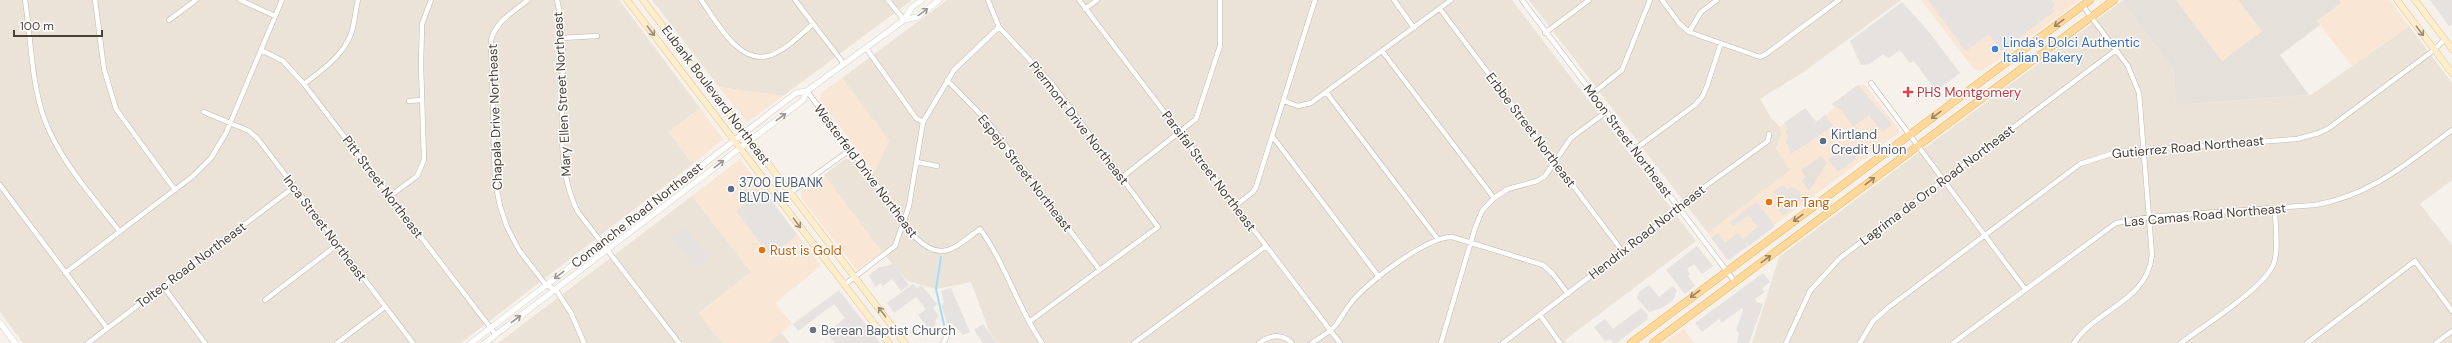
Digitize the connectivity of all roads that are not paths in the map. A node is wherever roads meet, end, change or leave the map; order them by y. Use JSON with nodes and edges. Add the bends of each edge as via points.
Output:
{"nodes":[{"id":1,"x":25,"y":0,"type":"edge"},
{"id":2,"x":95,"y":0,"type":"edge"},
{"id":3,"x":196,"y":0,"type":"edge"},
{"id":4,"x":240,"y":0,"type":"edge"},
{"id":5,"x":282,"y":0,"type":"edge"},
{"id":6,"x":358,"y":0,"type":"edge"},
{"id":7,"x":431,"y":0,"type":"edge"},
{"id":8,"x":528,"y":0,"type":"edge"},
{"id":9,"x":557,"y":0,"type":"edge"},
{"id":10,"x":628,"y":0,"type":"edge"},
{"id":11,"x":643,"y":0,"type":"edge"},
{"id":12,"x":700,"y":0,"type":"edge"},
{"id":13,"x":795,"y":0,"type":"edge"},
{"id":14,"x":888,"y":0,"type":"edge"},
{"id":15,"x":922,"y":0,"type":"edge"},
{"id":16,"x":939,"y":0,"type":"edge"},
{"id":17,"x":988,"y":0,"type":"edge"},
{"id":18,"x":1079,"y":0,"type":"edge"},
{"id":19,"x":1097,"y":0,"type":"edge"},
{"id":20,"x":1220,"y":0,"type":"edge"},
{"id":21,"x":1315,"y":0,"type":"edge"},
{"id":22,"x":1394,"y":0,"type":"edge"},
{"id":23,"x":1451,"y":0,"type":"edge"},
{"id":24,"x":1522,"y":0,"type":"edge"},
{"id":25,"x":1589,"y":0,"type":"edge"},
{"id":26,"x":1650,"y":0,"type":"edge"},
{"id":27,"x":1662,"y":0,"type":"edge"},
{"id":28,"x":1717,"y":0,"type":"edge"},
{"id":29,"x":1839,"y":0,"type":"edge"},
{"id":30,"x":2090,"y":0,"type":"edge"},
{"id":31,"x":2114,"y":0,"type":"edge"},
{"id":32,"x":2397,"y":0,"type":"edge"},
{"id":33,"x":2416,"y":0,"type":"edge"},
{"id":34,"x":2082,"y":6,"type":"junction"},
{"id":35,"x":1085,"y":9,"type":"junction"},
{"id":36,"x":1440,"y":9,"type":"junction"},
{"id":37,"x":275,"y":16,"type":"junction"},
{"id":38,"x":2091,"y":17,"type":"junction"},
{"id":39,"x":169,"y":20,"type":"dead end"},
{"id":40,"x":904,"y":20,"type":"junction"},
{"id":41,"x":813,"y":24,"type":"junction"},
{"id":42,"x":999,"y":27,"type":"junction"},
{"id":43,"x":1414,"y":28,"type":"junction"},
{"id":44,"x":1545,"y":32,"type":"junction"},
{"id":45,"x":1689,"y":32,"type":"junction"},
{"id":46,"x":597,"y":36,"type":"dead end"},
{"id":47,"x":561,"y":38,"type":"junction"},
{"id":48,"x":2445,"y":39,"type":"junction"},
{"id":49,"x":1721,"y":43,"type":"junction"},
{"id":50,"x":866,"y":48,"type":"junction"},
{"id":51,"x":2452,"y":48,"type":"edge"},
{"id":52,"x":260,"y":50,"type":"junction"},
{"id":53,"x":2116,"y":50,"type":"junction"},
{"id":54,"x":2434,"y":50,"type":"junction"},
{"id":55,"x":1382,"y":51,"type":"junction"},
{"id":56,"x":844,"y":64,"type":"junction"},
{"id":57,"x":2452,"y":73,"type":"edge"},
{"id":58,"x":947,"y":80,"type":"junction"},
{"id":59,"x":1871,"y":83,"type":"dead end"},
{"id":60,"x":304,"y":84,"type":"junction"},
{"id":61,"x":807,"y":92,"type":"junction"},
{"id":62,"x":1326,"y":92,"type":"junction"},
{"id":63,"x":1592,"y":94,"type":"junction"},
{"id":64,"x":422,"y":100,"type":"junction"},
{"id":65,"x":409,"y":101,"type":"dead end"},
{"id":66,"x":1284,"y":101,"type":"junction"},
{"id":67,"x":204,"y":112,"type":"dead end"},
{"id":68,"x":1606,"y":112,"type":"junction"},
{"id":69,"x":923,"y":122,"type":"junction"},
{"id":70,"x":230,"y":123,"type":"junction"},
{"id":71,"x":2452,"y":130,"type":"edge"},
{"id":72,"x":745,"y":132,"type":"junction"},
{"id":73,"x":1180,"y":133,"type":"junction"},
{"id":74,"x":1769,"y":134,"type":"dead end"},
{"id":75,"x":1910,"y":135,"type":"junction"},
{"id":76,"x":1272,"y":137,"type":"junction"},
{"id":77,"x":751,"y":139,"type":"junction"},
{"id":78,"x":734,"y":140,"type":"junction"},
{"id":79,"x":1918,"y":146,"type":"junction"},
{"id":80,"x":740,"y":148,"type":"junction"},
{"id":81,"x":1635,"y":149,"type":"junction"},
{"id":82,"x":2144,"y":149,"type":"junction"},
{"id":83,"x":850,"y":150,"type":"junction"},
{"id":84,"x":918,"y":162,"type":"junction"},
{"id":85,"x":1555,"y":162,"type":"junction"},
{"id":86,"x":937,"y":166,"type":"dead end"},
{"id":87,"x":1121,"y":178,"type":"junction"},
{"id":88,"x":1944,"y":180,"type":"junction"},
{"id":89,"x":0,"y":186,"type":"edge"},
{"id":90,"x":294,"y":187,"type":"junction"},
{"id":91,"x":176,"y":190,"type":"junction"},
{"id":92,"x":790,"y":192,"type":"junction"},
{"id":93,"x":390,"y":196,"type":"junction"},
{"id":94,"x":1494,"y":198,"type":"junction"},
{"id":95,"x":780,"y":200,"type":"junction"},
{"id":96,"x":1235,"y":206,"type":"junction"},
{"id":97,"x":1679,"y":208,"type":"junction"},
{"id":98,"x":2275,"y":208,"type":"junction"},
{"id":99,"x":2149,"y":217,"type":"junction"},
{"id":100,"x":904,"y":222,"type":"junction"},
{"id":101,"x":120,"y":232,"type":"junction"},
{"id":102,"x":1984,"y":235,"type":"junction"},
{"id":103,"x":1437,"y":238,"type":"junction"},
{"id":104,"x":601,"y":242,"type":"junction"},
{"id":105,"x":1471,"y":243,"type":"junction"},
{"id":106,"x":337,"y":245,"type":"junction"},
{"id":107,"x":1266,"y":246,"type":"junction"},
{"id":108,"x":606,"y":249,"type":"junction"},
{"id":109,"x":1623,"y":252,"type":"junction"},
{"id":110,"x":1099,"y":269,"type":"junction"},
{"id":111,"x":1726,"y":271,"type":"junction"},
{"id":112,"x":66,"y":273,"type":"junction"},
{"id":113,"x":855,"y":277,"type":"junction"},
{"id":114,"x":1379,"y":277,"type":"junction"},
{"id":115,"x":1735,"y":282,"type":"junction"},
{"id":116,"x":546,"y":285,"type":"junction"},
{"id":117,"x":844,"y":285,"type":"junction"},
{"id":118,"x":163,"y":286,"type":"junction"},
{"id":119,"x":2025,"y":289,"type":"junction"},
{"id":120,"x":556,"y":290,"type":"junction"},
{"id":121,"x":1568,"y":294,"type":"junction"},
{"id":122,"x":265,"y":300,"type":"dead end"},
{"id":123,"x":385,"y":307,"type":"junction"},
{"id":124,"x":2452,"y":311,"type":"edge"},
{"id":125,"x":1540,"y":315,"type":"junction"},
{"id":126,"x":1029,"y":322,"type":"junction"},
{"id":127,"x":0,"y":323,"type":"edge"},
{"id":128,"x":491,"y":327,"type":"junction"},
{"id":129,"x":107,"y":328,"type":"junction"},
{"id":130,"x":1330,"y":330,"type":"junction"},
{"id":131,"x":2452,"y":331,"type":"edge"},
{"id":132,"x":496,"y":334,"type":"junction"},
{"id":133,"x":947,"y":336,"type":"dead end"},
{"id":134,"x":15,"y":343,"type":"edge"},
{"id":135,"x":88,"y":343,"type":"edge"},
{"id":136,"x":204,"y":343,"type":"edge"},
{"id":137,"x":337,"y":343,"type":"edge"},
{"id":138,"x":413,"y":343,"type":"edge"},
{"id":139,"x":470,"y":343,"type":"edge"},
{"id":140,"x":485,"y":343,"type":"edge"},
{"id":141,"x":584,"y":343,"type":"edge"},
{"id":142,"x":679,"y":343,"type":"edge"},
{"id":143,"x":889,"y":343,"type":"edge"},
{"id":144,"x":905,"y":343,"type":"edge"},
{"id":145,"x":943,"y":343,"type":"edge"},
{"id":146,"x":1042,"y":343,"type":"edge"},
{"id":147,"x":1134,"y":343,"type":"edge"},
{"id":148,"x":1260,"y":343,"type":"edge"},
{"id":149,"x":1292,"y":343,"type":"edge"},
{"id":150,"x":1312,"y":343,"type":"edge"},
{"id":151,"x":1340,"y":343,"type":"edge"},
{"id":152,"x":1441,"y":343,"type":"edge"},
{"id":153,"x":1503,"y":343,"type":"edge"},
{"id":154,"x":1560,"y":343,"type":"edge"},
{"id":155,"x":1631,"y":343,"type":"edge"},
{"id":156,"x":1653,"y":343,"type":"edge"},
{"id":157,"x":1786,"y":343,"type":"edge"},
{"id":158,"x":1860,"y":343,"type":"edge"},
{"id":159,"x":1953,"y":343,"type":"edge"},
{"id":160,"x":2074,"y":343,"type":"edge"},
{"id":161,"x":2181,"y":343,"type":"edge"},
{"id":162,"x":2307,"y":343,"type":"edge"},
{"id":163,"x":2436,"y":343,"type":"edge"}],
"edges":[{"from":1,"to":101,"type":"street","via":[[32,61],[40,104],[49,130],[71,167]]},
{"from":2,"to":91,"type":"street","via":[[104,69],[116,109]]},
{"from":3,"to":39,"type":"street"},
{"from":4,"to":37,"type":"street"},
{"from":5,"to":37,"type":"street"},
{"from":6,"to":60,"type":"street","via":[[351,33],[343,49]]},
{"from":7,"to":64,"type":"street","via":[[422,24]]},
{"from":8,"to":116,"type":"street","name":"Chapala Drive Northeast","via":[[501,21],[491,40],[495,181],[507,228],[519,250]]},
{"from":9,"to":47,"type":"street","name":"Mary Ellen Street Northeast"},
{"from":10,"to":78,"type":"main road","name":"Eubank Boulevard Northeast","one_way":true},
{"from":11,"to":72,"type":"main road","name":"Eubank Boulevard Northeast"},
{"from":12,"to":41,"type":"street","via":[[739,49],[757,57],[775,54]]},
{"from":13,"to":41,"type":"street"},
{"from":14,"to":40,"type":"street"},
{"from":15,"to":40,"type":"street","name":"Comanche Road Northeast","via":[[912,7]]},
{"from":40,"to":16,"type":"street","name":"Comanche Road Northeast","one_way":true,"via":[[917,16]]},
{"from":17,"to":42,"type":"street","name":"Piermont Drive Northeast"},
{"from":18,"to":35,"type":"street","name":"Parsifal Street Northeast"},
{"from":19,"to":35,"type":"street"},
{"from":20,"to":73,"type":"street","via":[[1220,46],[1196,120]]},
{"from":21,"to":66,"type":"street"},
{"from":22,"to":43,"type":"street"},
{"from":23,"to":36,"type":"street"},
{"from":24,"to":44,"type":"street","name":"Moon Street Northeast"},
{"from":25,"to":44,"type":"street"},
{"from":26,"to":63,"type":"street","via":[[1622,70]]},
{"from":27,"to":45,"type":"street"},
{"from":28,"to":45,"type":"street","via":[[1701,12]]},
{"from":29,"to":49,"type":"street","via":[[1760,57]]},
{"from":30,"to":34,"type":"main road"},
{"from":31,"to":38,"type":"main road"},
{"from":32,"to":54,"type":"main road","one_way":true},
{"from":33,"to":48,"type":"main road"},
{"from":34,"to":38,"type":"street"},
{"from":34,"to":75,"type":"main road","one_way":true},
{"from":35,"to":73,"type":"street","name":"Parsifal Street Northeast"},
{"from":36,"to":43,"type":"street"},
{"from":36,"to":85,"type":"street","name":"Erbbe Street Northeast"},
{"from":37,"to":52,"type":"street"},
{"from":38,"to":53,"type":"street"},
{"from":38,"to":79,"type":"main road"},
{"from":40,"to":50,"type":"street","name":"Comanche Road Northeast"},
{"from":41,"to":56,"type":"street"},
{"from":42,"to":58,"type":"street"},
{"from":42,"to":87,"type":"street","name":"Piermont Drive Northeast","via":[[1053,86]]},
{"from":43,"to":55,"type":"street"},
{"from":44,"to":63,"type":"street","name":"Moon Street Northeast"},
{"from":45,"to":49,"type":"street"},
{"from":46,"to":47,"type":"street"},
{"from":47,"to":104,"type":"street","name":"Mary Ellen Street Northeast","via":[[565,178],[578,212]]},
{"from":48,"to":51,"type":"main road"},
{"from":48,"to":54,"type":"street","name":"Gutierrez Road Northeast"},
{"from":49,"to":81,"type":"street","via":[[1702,97],[1695,105]]},
{"from":50,"to":56,"type":"street","name":"Comanche Road Northeast"},
{"from":50,"to":69,"type":"street","via":[[916,118]]},
{"from":52,"to":60,"type":"street","name":"Pitt Street Northeast","via":[[283,61]]},
{"from":52,"to":70,"type":"street"},
{"from":53,"to":82,"type":"street","via":[[2128,66],[2139,93]]},
{"from":53,"to":88,"type":"street","name":"Lagrima de Oro Road Northeast"},
{"from":54,"to":57,"type":"main road"},
{"from":54,"to":82,"type":"street","name":"Gutierrez Road Northeast","via":[[2340,121],[2319,133],[2297,138]]},
{"from":55,"to":62,"type":"street"},
{"from":55,"to":94,"type":"street"},
{"from":56,"to":61,"type":"street","name":"Comanche Road Northeast"},
{"from":58,"to":69,"type":"street"},
{"from":58,"to":110,"type":"street","name":"Espejo Street Northeast","via":[[988,122]]},
{"from":59,"to":75,"type":"street"},
{"from":60,"to":93,"type":"street","name":"Pitt Street Northeast"},
{"from":61,"to":72,"type":"street","name":"Comanche Road Northeast","via":[[796,94]]},
{"from":77,"to":61,"type":"street","name":"Comanche Road Northeast","one_way":true,"via":[[803,100]]},
{"from":61,"to":83,"type":"street","name":"Westerfeld Drive Northeast"},
{"from":62,"to":66,"type":"street","via":[[1311,104],[1304,106]]},
{"from":62,"to":103,"type":"street"},
{"from":63,"to":68,"type":"street","name":"Moon Street Northeast"},
{"from":64,"to":65,"type":"street"},
{"from":64,"to":93,"type":"street","via":[[425,148],[422,167],[417,176]]},
{"from":66,"to":76,"type":"street"},
{"from":67,"to":70,"type":"street","name":"Inca Street Northeast"},
{"from":68,"to":81,"type":"street","name":"Moon Street Northeast"},
{"from":68,"to":85,"type":"street","via":[[1571,138]]},
{"from":69,"to":84,"type":"street"},
{"from":70,"to":90,"type":"street","name":"Inca Street Northeast","via":[[258,139]]},
{"from":70,"to":91,"type":"street","via":[[211,158]]},
{"from":71,"to":98,"type":"street","name":"Las Camas Road Northeast","via":[[2394,174],[2366,190],[2327,203]]},
{"from":72,"to":77,"type":"main road","name":"Eubank Boulevard Northeast"},
{"from":72,"to":78,"type":"street","name":"Comanche Road Northeast"},
{"from":73,"to":87,"type":"street"},
{"from":73,"to":96,"type":"street","name":"Parsifal Street Northeast"},
{"from":74,"to":97,"type":"street","name":"Hendrix Road Northeast","via":[[1768,141]]},
{"from":75,"to":79,"type":"street"},
{"from":75,"to":111,"type":"main road","one_way":true},
{"from":76,"to":96,"type":"street","via":[[1256,187]]},
{"from":76,"to":114,"type":"street"},
{"from":77,"to":80,"type":"street","name":"Comanche Road Northeast"},
{"from":77,"to":92,"type":"main road","name":"Eubank Boulevard Northeast"},
{"from":78,"to":80,"type":"main road","name":"Eubank Boulevard Northeast"},
{"from":78,"to":104,"type":"street","name":"Comanche Road Northeast"},
{"from":79,"to":88,"type":"street"},
{"from":115,"to":79,"type":"main road","one_way":true},
{"from":80,"to":95,"type":"main road","name":"Eubank Boulevard Northeast"},
{"from":108,"to":80,"type":"street","name":"Comanche Road Northeast","one_way":true},
{"from":81,"to":97,"type":"street","name":"Moon Street Northeast"},
{"from":82,"to":99,"type":"street"},
{"from":82,"to":102,"type":"street","name":"Gutierrez Road Northeast","via":[[2110,153],[2080,164]]},
{"from":83,"to":92,"type":"street"},
{"from":83,"to":100,"type":"street","name":"Westerfeld Drive Northeast"},
{"from":84,"to":86,"type":"street"},
{"from":84,"to":100,"type":"street"},
{"from":85,"to":94,"type":"street","via":[[1550,171],[1538,181],[1508,189]]},
{"from":85,"to":109,"type":"street","name":"Erbbe Street Northeast"},
{"from":87,"to":110,"type":"street","name":"Piermont Drive Northeast","via":[[1158,227]]},
{"from":88,"to":102,"type":"street"},
{"from":88,"to":157,"type":"street","name":"Lagrima de Oro Road Northeast","via":[[1828,269],[1804,301]]},
{"from":89,"to":112,"type":"street"},
{"from":90,"to":106,"type":"street","name":"Inca Street Northeast"},
{"from":90,"to":118,"type":"street","name":"Toltec Road Northeast"},
{"from":91,"to":101,"type":"street"},
{"from":92,"to":95,"type":"street"},
{"from":92,"to":113,"type":"main road","name":"Eubank Boulevard Northeast"},
{"from":93,"to":128,"type":"street","name":"Pitt Street Northeast"},
{"from":94,"to":105,"type":"street","via":[[1478,220]]},
{"from":95,"to":117,"type":"main road","name":"Eubank Boulevard Northeast","one_way":true},
{"from":96,"to":107,"type":"street","name":"Parsifal Street Northeast"},
{"from":97,"to":109,"type":"street","name":"Hendrix Road Northeast"},
{"from":97,"to":111,"type":"street","name":"Moon Street Northeast"},
{"from":98,"to":99,"type":"street","name":"Las Camas Road Northeast"},
{"from":98,"to":161,"type":"street","via":[[2276,254],[2271,272]]},
{"from":99,"to":119,"type":"street","name":"Las Camas Road Northeast","via":[[2128,220],[2107,228]]},
{"from":99,"to":160,"type":"street","via":[[2152,255],[2145,280],[2134,293],[2084,331]]},
{"from":100,"to":113,"type":"street","via":[[895,246]]},
{"from":100,"to":126,"type":"street","name":"Westerfeld Drive Northeast","via":[[920,241],[937,252],[952,250],[980,228],[998,255]]},
{"from":101,"to":112,"type":"street"},
{"from":102,"to":119,"type":"street"},
{"from":102,"to":158,"type":"street","name":"Gutierrez Road Northeast","via":[[1881,314]]},
{"from":103,"to":105,"type":"street","via":[[1452,237]]},
{"from":103,"to":114,"type":"street"},
{"from":104,"to":108,"type":"street","name":"Mary Ellen Street Northeast"},
{"from":104,"to":116,"type":"street","name":"Comanche Road Northeast","one_way":true},
{"from":105,"to":121,"type":"street","via":[[1543,265]]},
{"from":105,"to":152,"type":"street"},
{"from":106,"to":122,"type":"street"},
{"from":106,"to":123,"type":"street","name":"Inca Street Northeast"},
{"from":107,"to":130,"type":"street","name":"Parsifal Street Northeast"},
{"from":107,"to":147,"type":"street"},
{"from":108,"to":120,"type":"street","name":"Comanche Road Northeast"},
{"from":108,"to":142,"type":"street","name":"Mary Ellen Street Northeast"},
{"from":109,"to":121,"type":"street","name":"Hendrix Road Northeast"},
{"from":110,"to":126,"type":"street"},
{"from":111,"to":115,"type":"street","name":"Moon Street Northeast"},
{"from":111,"to":155,"type":"main road","one_way":true},
{"from":112,"to":129,"type":"street"},
{"from":113,"to":117,"type":"street"},
{"from":144,"to":113,"type":"main road","name":"Eubank Boulevard Northeast","one_way":true},
{"from":114,"to":130,"type":"street","via":[[1356,297]]},
{"from":115,"to":156,"type":"main road"},
{"from":116,"to":120,"type":"street","name":"Chapala Drive Northeast"},
{"from":116,"to":128,"type":"street","name":"Comanche Road Northeast"},
{"from":117,"to":143,"type":"main road","name":"Eubank Boulevard Northeast"},
{"from":118,"to":129,"type":"street","name":"Toltec Road Northeast"},
{"from":118,"to":136,"type":"street"},
{"from":119,"to":159,"type":"street","name":"Las Camas Road Northeast"},
{"from":132,"to":120,"type":"street","name":"Comanche Road Northeast","one_way":true},
{"from":120,"to":141,"type":"street","via":[[571,313]]},
{"from":121,"to":125,"type":"street","name":"Hendrix Road Northeast"},
{"from":123,"to":137,"type":"street"},
{"from":123,"to":138,"type":"street","name":"Inca Street Northeast"},
{"from":124,"to":162,"type":"street","via":[[2415,262]]},
{"from":125,"to":153,"type":"street","name":"Hendrix Road Northeast"},
{"from":125,"to":154,"type":"street"},
{"from":126,"to":146,"type":"street","name":"Westerfeld Drive Northeast"},
{"from":127,"to":134,"type":"street"},
{"from":128,"to":132,"type":"street","name":"Pitt Street Northeast"},
{"from":128,"to":139,"type":"street","name":"Comanche Road Northeast"},
{"from":129,"to":135,"type":"street","name":"Toltec Road Northeast"},
{"from":130,"to":150,"type":"street"},
{"from":130,"to":151,"type":"street","name":"Parsifal Street Northeast"},
{"from":131,"to":163,"type":"street"},
{"from":132,"to":140,"type":"street","name":"Comanche Road Northeast"},
{"from":133,"to":145,"type":"street"},
{"from":148,"to":149,"type":"street","via":[[1277,336]]}]}
